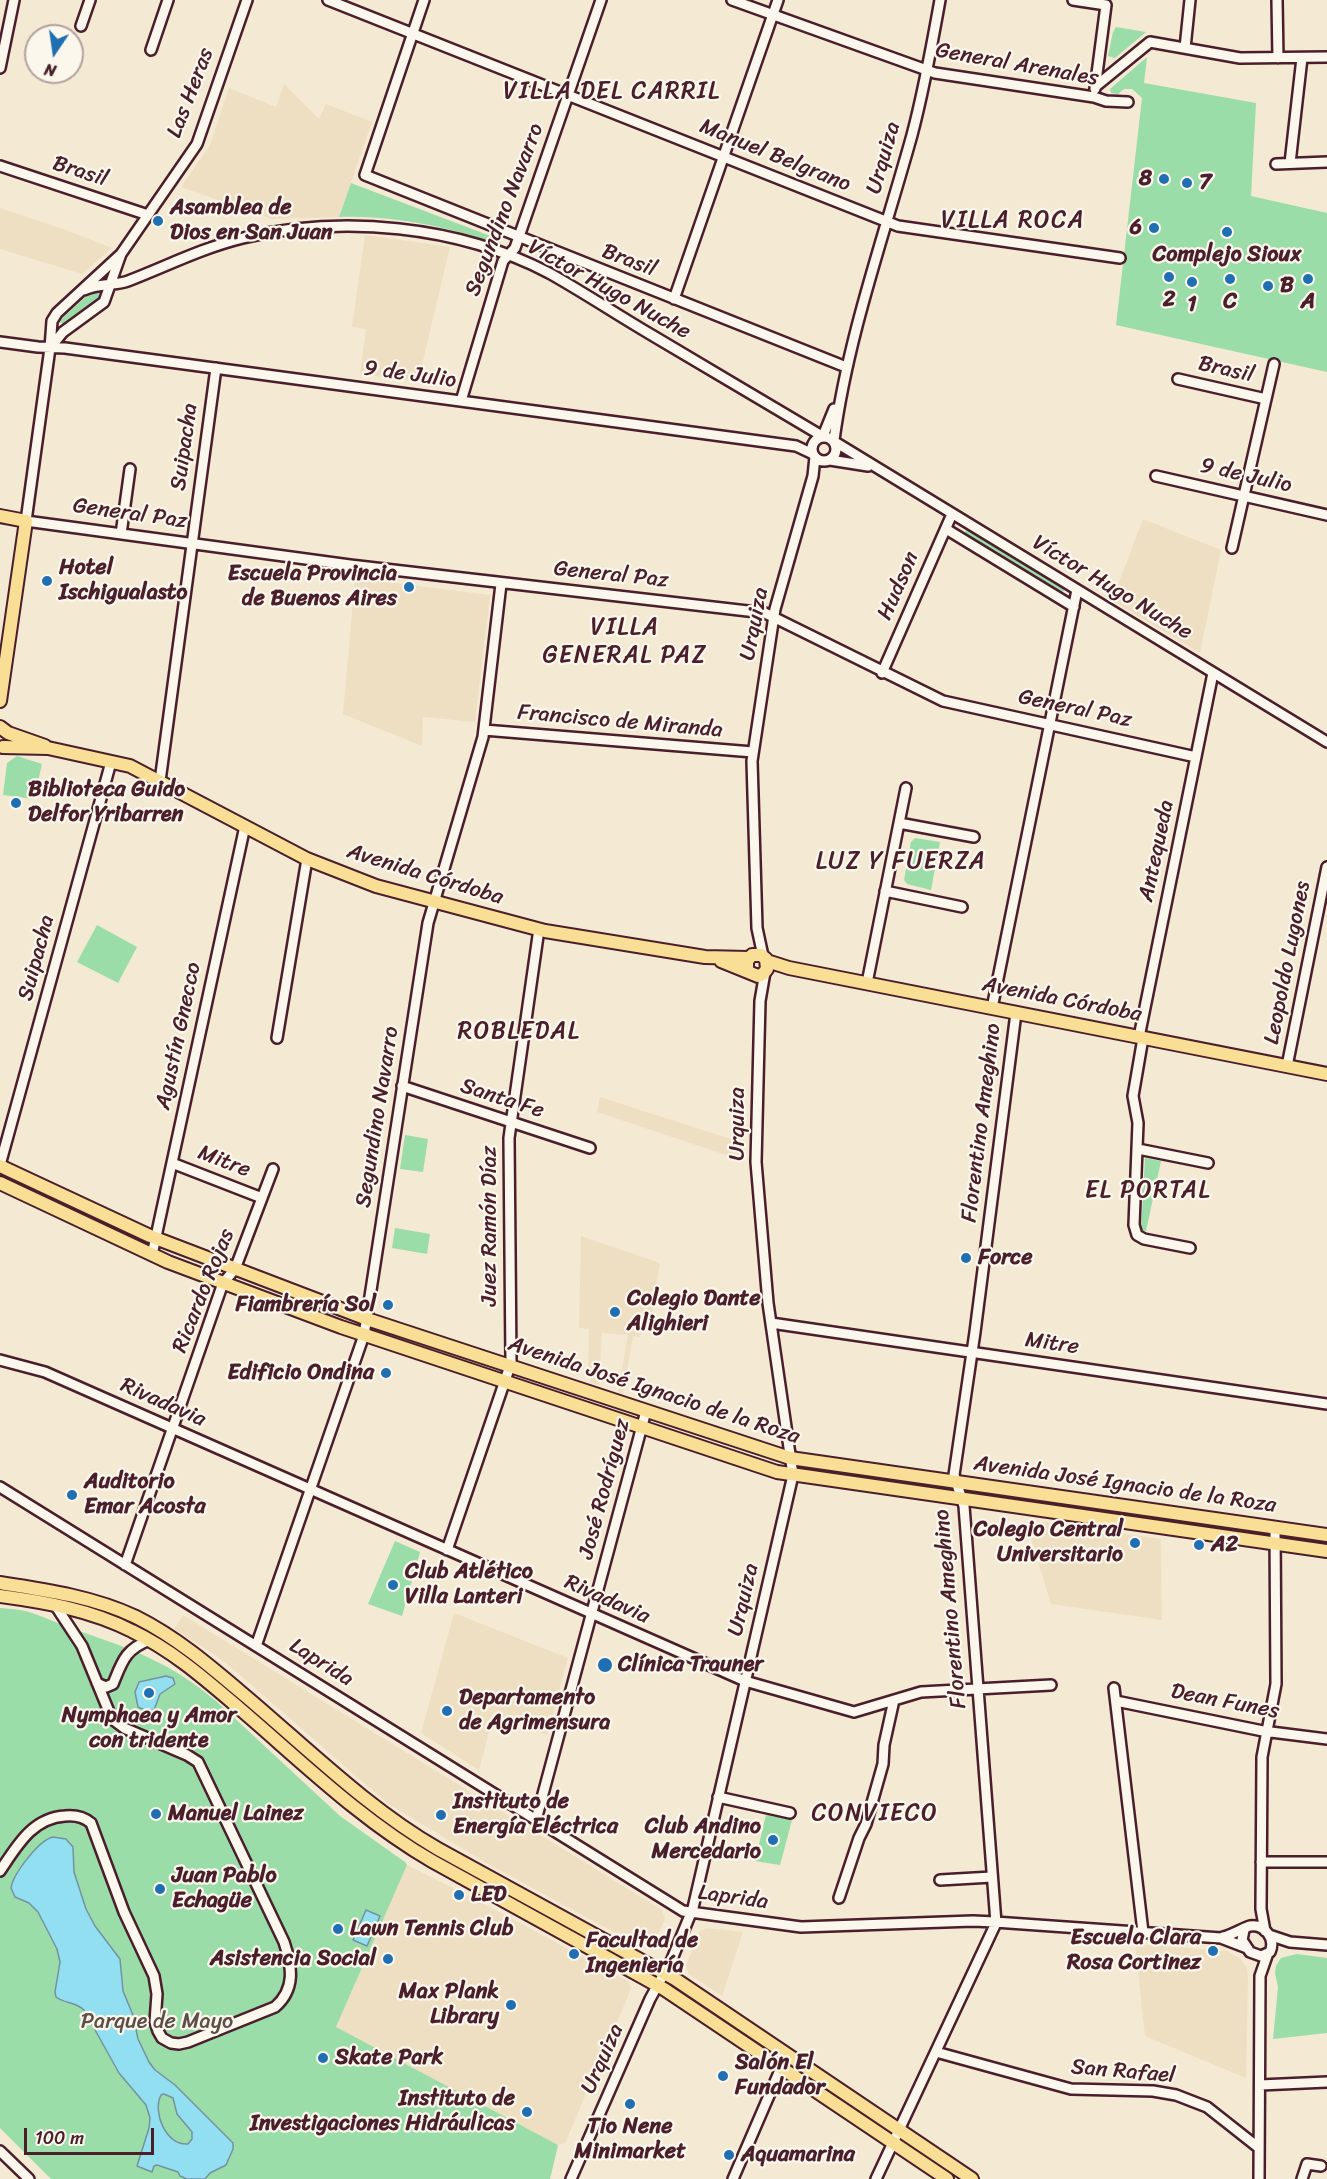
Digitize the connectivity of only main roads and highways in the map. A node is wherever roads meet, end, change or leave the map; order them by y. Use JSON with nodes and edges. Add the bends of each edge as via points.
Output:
{"nodes":[{"id":1,"x":0,"y":516,"type":"edge"},
{"id":2,"x":26,"y":521,"type":"joint"},
{"id":3,"x":0,"y":701,"type":"edge"},
{"id":4,"x":3,"y":729,"type":"edge"},
{"id":5,"x":2,"y":748,"type":"edge"},
{"id":6,"x":48,"y":748,"type":"junction"},
{"id":7,"x":1327,"y":1074,"type":"edge"},
{"id":8,"x":0,"y":1165,"type":"edge"},
{"id":9,"x":0,"y":1183,"type":"edge"},
{"id":10,"x":168,"y":1262,"type":"junction"},
{"id":11,"x":236,"y":1269,"type":"junction"},
{"id":12,"x":364,"y":1335,"type":"junction"},
{"id":13,"x":431,"y":1340,"type":"junction"},
{"id":14,"x":445,"y":1362,"type":"junction"},
{"id":15,"x":510,"y":1367,"type":"junction"},
{"id":16,"x":718,"y":1453,"type":"junction"},
{"id":17,"x":790,"y":1458,"type":"junction"},
{"id":18,"x":1327,"y":1535,"type":"edge"},
{"id":19,"x":1327,"y":1551,"type":"edge"},
{"id":20,"x":0,"y":1583,"type":"edge"},
{"id":21,"x":0,"y":1596,"type":"edge"},
{"id":22,"x":946,"y":2179,"type":"edge"},
{"id":23,"x":972,"y":2179,"type":"edge"}],
"edges":[{"from":1,"to":2,"type":"main road","name":"General Paz"},
{"from":2,"to":3,"type":"main road","name":"Las Heras"},
{"from":4,"to":5,"type":"main road","via":[[8,740]]},
{"from":4,"to":6,"type":"main road","name":"Avenida Córdoba"},
{"from":5,"to":6,"type":"main road","name":"Avenida Córdoba"},
{"from":6,"to":7,"type":"main road","name":"Avenida Córdoba","via":[[130,766],[307,859],[376,886],[538,929],[789,968]]},
{"from":8,"to":11,"type":"main road","name":"Avenida José Ignacio de la Roza","via":[[155,1238]]},
{"from":9,"to":10,"type":"main road","name":"Avenida José Ignacio de la Roza"},
{"from":10,"to":11,"type":"main road","via":[[214,1272]]},
{"from":10,"to":12,"type":"main road","name":"Avenida José Ignacio de la Roza"},
{"from":11,"to":13,"type":"main road","name":"Avenida José Ignacio de la Roza"},
{"from":12,"to":13,"type":"main road","via":[[382,1333]]},
{"from":12,"to":14,"type":"main road","name":"Avenida José Ignacio de la Roza"},
{"from":13,"to":15,"type":"main road","name":"Avenida José Ignacio de la Roza"},
{"from":14,"to":15,"type":"main road"},
{"from":14,"to":16,"type":"main road","name":"Avenida José Ignacio de la Roza"},
{"from":15,"to":17,"type":"main road","name":"Avenida José Ignacio de la Roza"},
{"from":16,"to":17,"type":"main road","via":[[734,1451],[764,1459]]},
{"from":16,"to":19,"type":"main road","name":"Avenida José Ignacio de la Roza","via":[[777,1472]]},
{"from":17,"to":18,"type":"main road","name":"Avenida José Ignacio de la Roza"},
{"from":20,"to":23,"type":"main road","via":[[96,1602],[160,1630],[210,1666],[410,1831],[664,1973]]},
{"from":21,"to":22,"type":"main road","via":[[97,1616],[150,1640],[195,1671],[403,1843],[658,1985]]}]}
